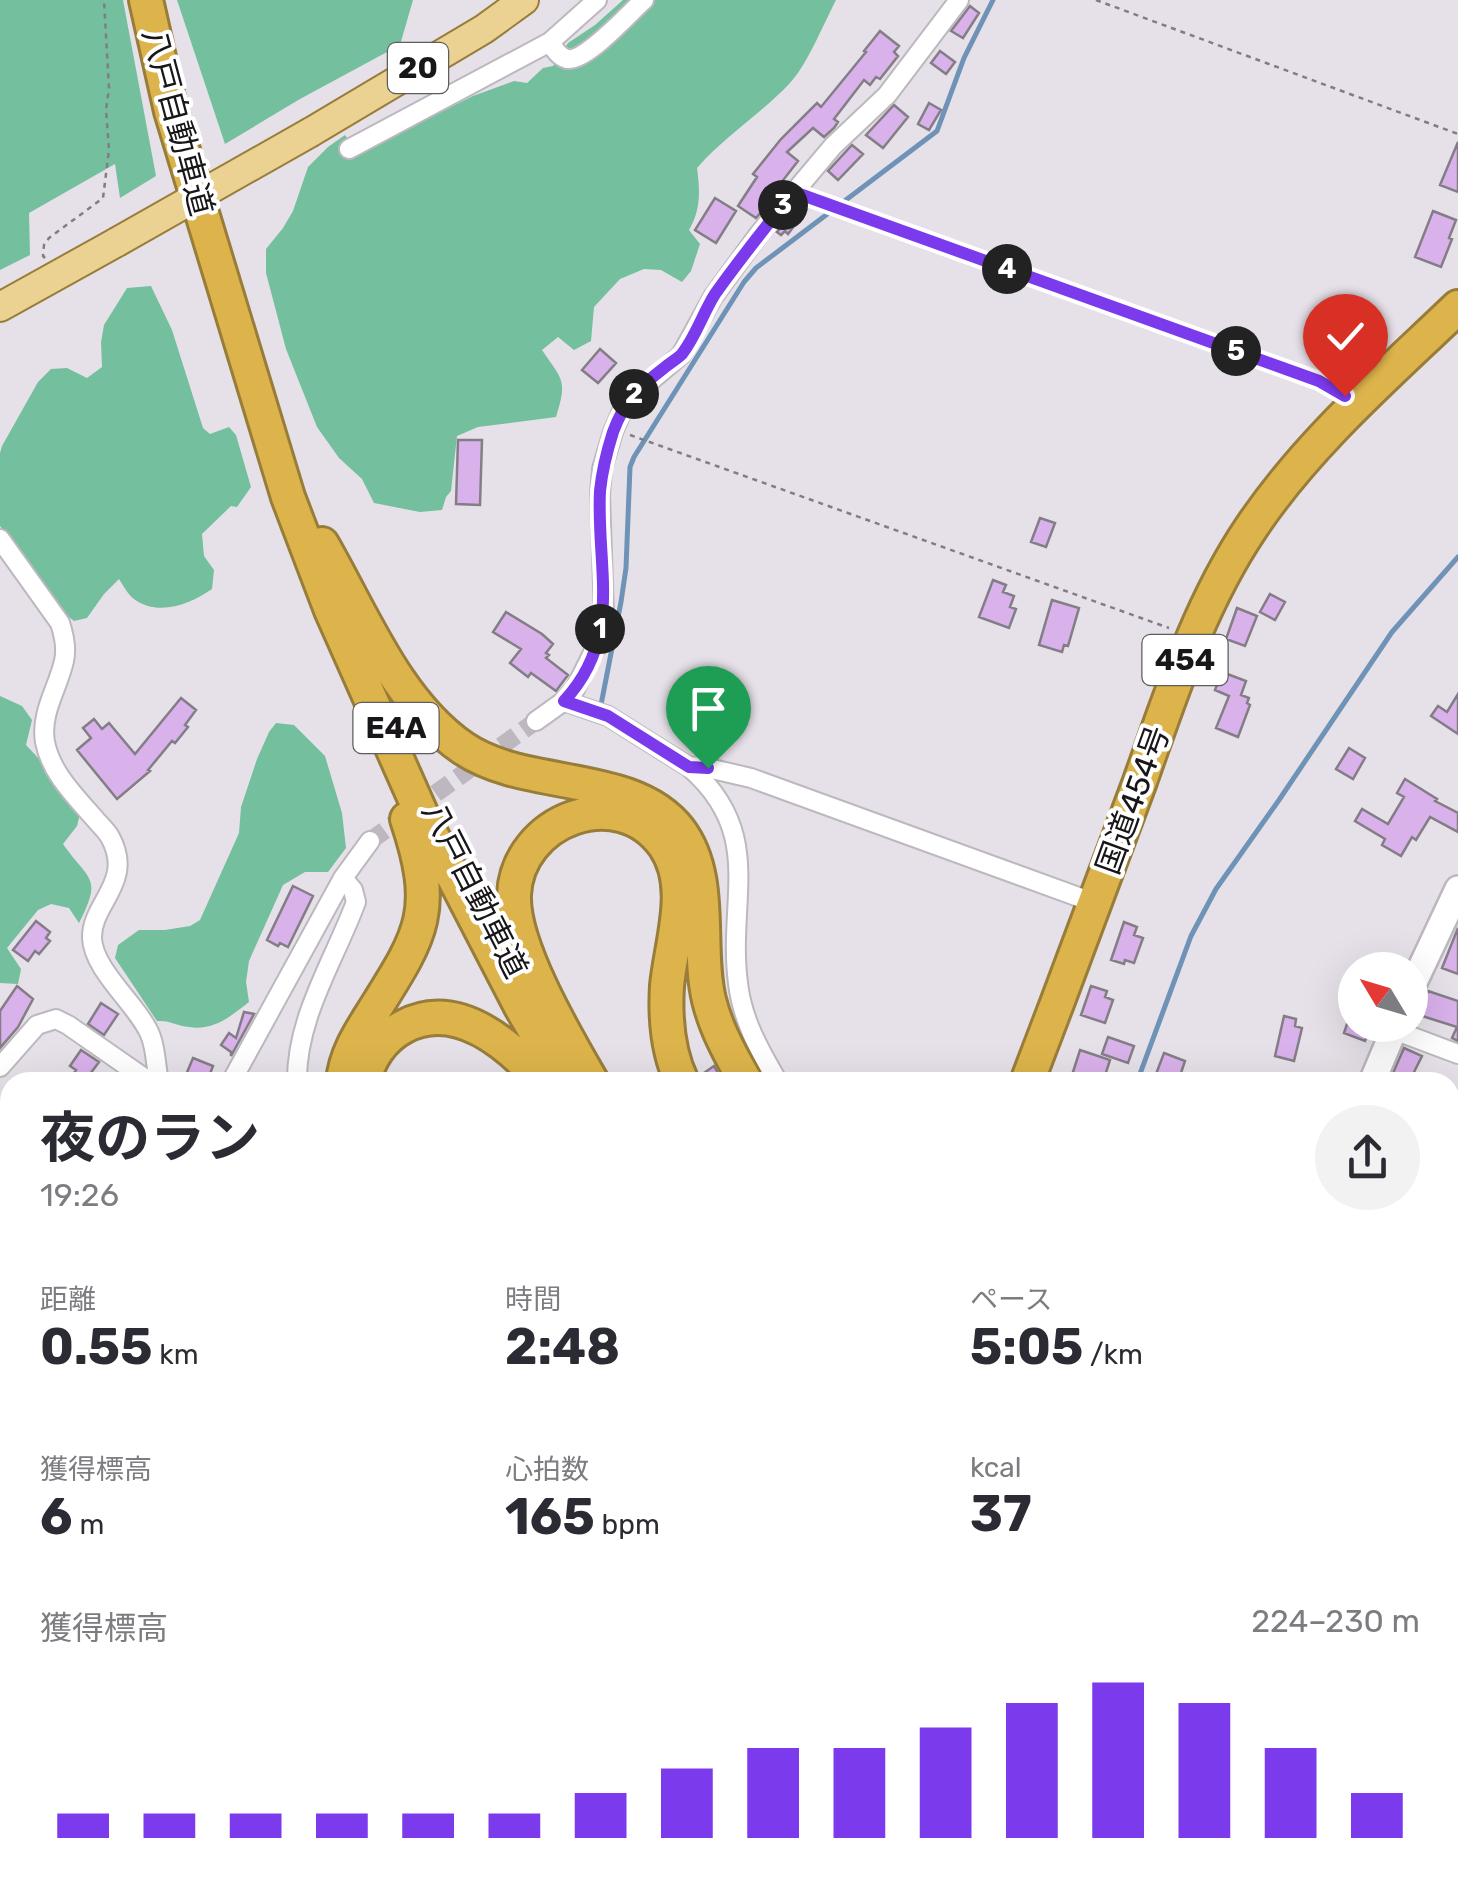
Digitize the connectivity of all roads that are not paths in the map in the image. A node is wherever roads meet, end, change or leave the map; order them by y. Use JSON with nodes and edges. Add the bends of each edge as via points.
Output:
{"nodes":[{"id":1,"x":146,"y":0,"type":"edge"},
{"id":2,"x":524,"y":0,"type":"edge"},
{"id":3,"x":597,"y":0,"type":"edge"},
{"id":4,"x":644,"y":0,"type":"edge"},
{"id":5,"x":959,"y":0,"type":"edge"},
{"id":6,"x":550,"y":42,"type":"junction"},
{"id":7,"x":349,"y":149,"type":"dead end"},
{"id":8,"x":0,"y":307,"type":"edge"},
{"id":9,"x":1458,"y":307,"type":"edge"},
{"id":10,"x":246,"y":358,"type":"junction"},
{"id":11,"x":310,"y":523,"type":"junction"},
{"id":12,"x":0,"y":538,"type":"edge"},
{"id":13,"x":330,"y":610,"type":"junction"},
{"id":14,"x":564,"y":701,"type":"junction"},
{"id":15,"x":536,"y":721,"type":"tunnel mouth"},
{"id":16,"x":689,"y":767,"type":"junction"},
{"id":17,"x":370,"y":841,"type":"tunnel mouth"},
{"id":18,"x":343,"y":878,"type":"junction"},
{"id":19,"x":1458,"y":890,"type":"edge"},
{"id":20,"x":1096,"y":903,"type":"junction"},
{"id":21,"x":1451,"y":920,"type":"edge"},
{"id":22,"x":1428,"y":960,"type":"edge"},
{"id":23,"x":1389,"y":1042,"type":"edge"},
{"id":24,"x":1428,"y":1042,"type":"edge"},
{"id":25,"x":1458,"y":1054,"type":"edge"},
{"id":26,"x":0,"y":1068,"type":"edge"},
{"id":27,"x":136,"y":1072,"type":"edge"},
{"id":28,"x":157,"y":1072,"type":"edge"},
{"id":29,"x":236,"y":1072,"type":"edge"},
{"id":30,"x":296,"y":1072,"type":"edge"},
{"id":31,"x":346,"y":1072,"type":"edge"},
{"id":32,"x":367,"y":1072,"type":"edge"},
{"id":33,"x":533,"y":1072,"type":"edge"},
{"id":34,"x":559,"y":1072,"type":"edge"},
{"id":35,"x":574,"y":1072,"type":"edge"},
{"id":36,"x":586,"y":1072,"type":"edge"},
{"id":37,"x":678,"y":1072,"type":"edge"},
{"id":38,"x":741,"y":1072,"type":"edge"},
{"id":39,"x":772,"y":1072,"type":"edge"},
{"id":40,"x":1032,"y":1072,"type":"edge"},
{"id":41,"x":1376,"y":1072,"type":"edge"}],
"edges":[{"from":1,"to":10,"type":"highway","name":"八戸自動車道","number":"E4A","via":[[171,111]]},
{"from":2,"to":8,"type":"main road","number":"20","bridge":true,"via":[[311,132]]},
{"from":3,"to":6,"type":"street"},
{"from":4,"to":6,"type":"street","via":[[572,60]]},
{"from":5,"to":14,"type":"street","via":[[887,95],[833,146],[759,234],[681,355],[626,402],[602,469],[604,615],[586,670]]},
{"from":6,"to":7,"type":"street"},
{"from":9,"to":20,"type":"highway","name":"国道454号","number":"454","via":[[1284,482],[1250,530],[1194,638]]},
{"from":10,"to":11,"type":"highway","name":"八戸自動車道","number":"E4A"},
{"from":10,"to":13,"type":"highway","name":"八戸自動車道","number":"E4A"},
{"from":11,"to":35,"type":"highway","name":"八戸自動車道","number":"E4A","via":[[436,816]]},
{"from":11,"to":38,"type":"highway","number":"E4A","via":[[398,680],[440,729],[487,762],[623,794],[678,828],[699,884],[709,1000]]},
{"from":12,"to":28,"type":"street","via":[[65,639],[44,728],[46,746],[56,772],[110,837],[116,878],[92,939],[151,1036]]},
{"from":13,"to":31,"type":"highway","number":"E4A","via":[[407,820],[424,902],[412,947],[356,1040]]},
{"from":13,"to":34,"type":"highway","name":"八戸自動車道","number":"E4A","via":[[425,822]]},
{"from":14,"to":15,"type":"street"},
{"from":14,"to":16,"type":"street","via":[[608,716]]},
{"from":16,"to":20,"type":"street","via":[[751,778]]},
{"from":16,"to":39,"type":"street","via":[[716,795],[734,832],[738,983],[743,1010]]},
{"from":17,"to":18,"type":"street"},
{"from":18,"to":29,"type":"street"},
{"from":18,"to":30,"type":"street","via":[[356,902],[308,1014]]},
{"from":19,"to":21,"type":"street"},
{"from":20,"to":40,"type":"highway","name":"国道454号","number":"454"},
{"from":21,"to":22,"type":"street"},
{"from":23,"to":41,"type":"street"},
{"from":24,"to":25,"type":"street"},
{"from":26,"to":27,"type":"street","via":[[36,1025],[56,1019]]},
{"from":32,"to":33,"type":"highway","via":[[394,1032],[420,1020],[450,1018],[496,1038]]},
{"from":36,"to":37,"type":"highway","via":[[528,956],[514,892],[525,857],[546,833],[574,817],[602,812],[655,835],[676,871],[667,1007]]}]}
